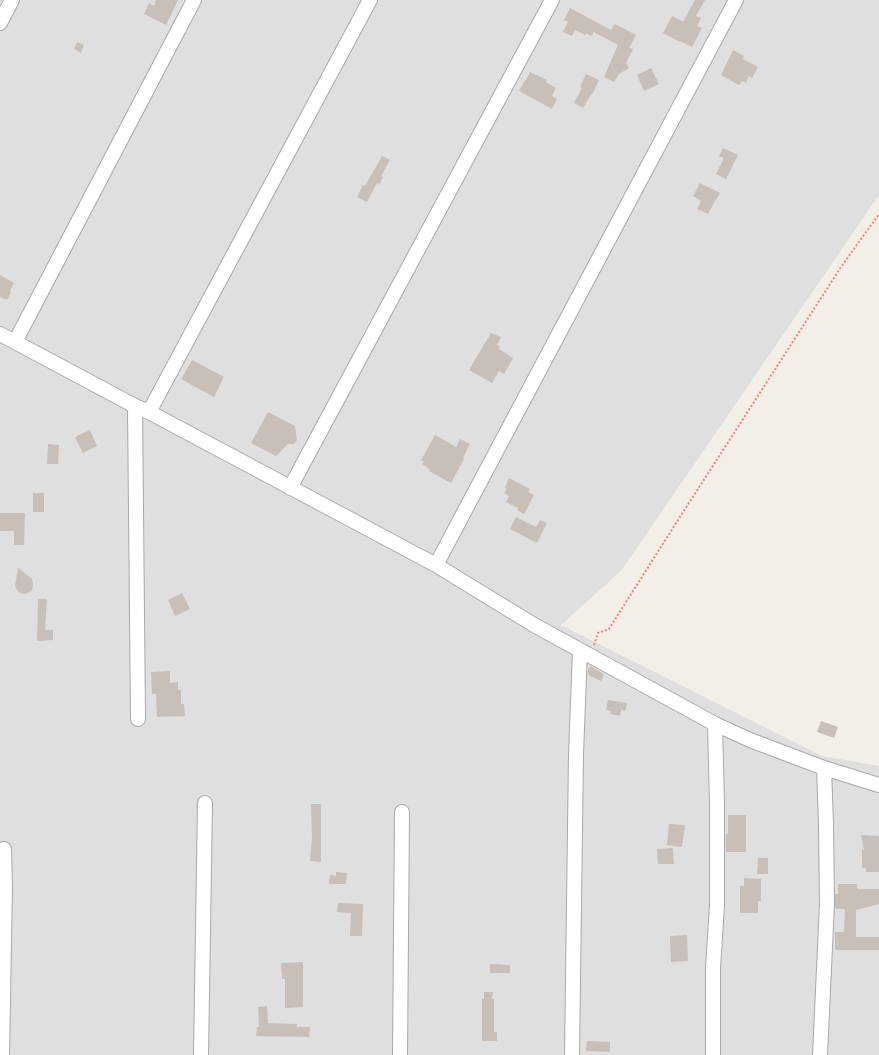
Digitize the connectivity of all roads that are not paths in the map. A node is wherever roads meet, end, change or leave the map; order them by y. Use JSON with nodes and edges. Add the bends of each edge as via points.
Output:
{"nodes":[{"id":1,"x":12,"y":0,"type":"edge"},
{"id":2,"x":194,"y":0,"type":"edge"},
{"id":3,"x":370,"y":0,"type":"edge"},
{"id":4,"x":552,"y":0,"type":"edge"},
{"id":5,"x":736,"y":0,"type":"edge"},
{"id":6,"x":0,"y":23,"type":"edge"},
{"id":7,"x":0,"y":334,"type":"edge"},
{"id":8,"x":15,"y":342,"type":"junction"},
{"id":9,"x":135,"y":406,"type":"junction"},
{"id":10,"x":149,"y":412,"type":"junction"},
{"id":11,"x":290,"y":488,"type":"junction"},
{"id":12,"x":436,"y":565,"type":"junction"},
{"id":13,"x":585,"y":653,"type":"junction"},
{"id":14,"x":138,"y":719,"type":"dead end"},
{"id":15,"x":715,"y":724,"type":"junction"},
{"id":16,"x":824,"y":768,"type":"junction"},
{"id":17,"x":879,"y":785,"type":"edge"},
{"id":18,"x":204,"y":803,"type":"dead end"},
{"id":19,"x":402,"y":812,"type":"dead end"},
{"id":20,"x":4,"y":849,"type":"dead end"},
{"id":21,"x":2,"y":1055,"type":"edge"},
{"id":22,"x":201,"y":1055,"type":"edge"},
{"id":23,"x":400,"y":1055,"type":"edge"},
{"id":24,"x":572,"y":1055,"type":"edge"},
{"id":25,"x":714,"y":1055,"type":"edge"},
{"id":26,"x":820,"y":1055,"type":"edge"}],
"edges":[{"from":1,"to":6,"type":"street"},
{"from":2,"to":8,"type":"street"},
{"from":3,"to":10,"type":"street"},
{"from":4,"to":11,"type":"street"},
{"from":5,"to":12,"type":"street"},
{"from":7,"to":8,"type":"street"},
{"from":8,"to":9,"type":"street"},
{"from":9,"to":10,"type":"street"},
{"from":9,"to":14,"type":"street"},
{"from":10,"to":11,"type":"street"},
{"from":11,"to":12,"type":"street"},
{"from":12,"to":13,"type":"street"},
{"from":13,"to":15,"type":"street"},
{"from":13,"to":24,"type":"street","via":[[576,754]]},
{"from":15,"to":16,"type":"street"},
{"from":15,"to":25,"type":"street","via":[[717,906],[713,968]]},
{"from":16,"to":17,"type":"street"},
{"from":16,"to":26,"type":"street","via":[[827,904]]},
{"from":18,"to":22,"type":"street"},
{"from":19,"to":23,"type":"street"},
{"from":20,"to":21,"type":"street"}]}
